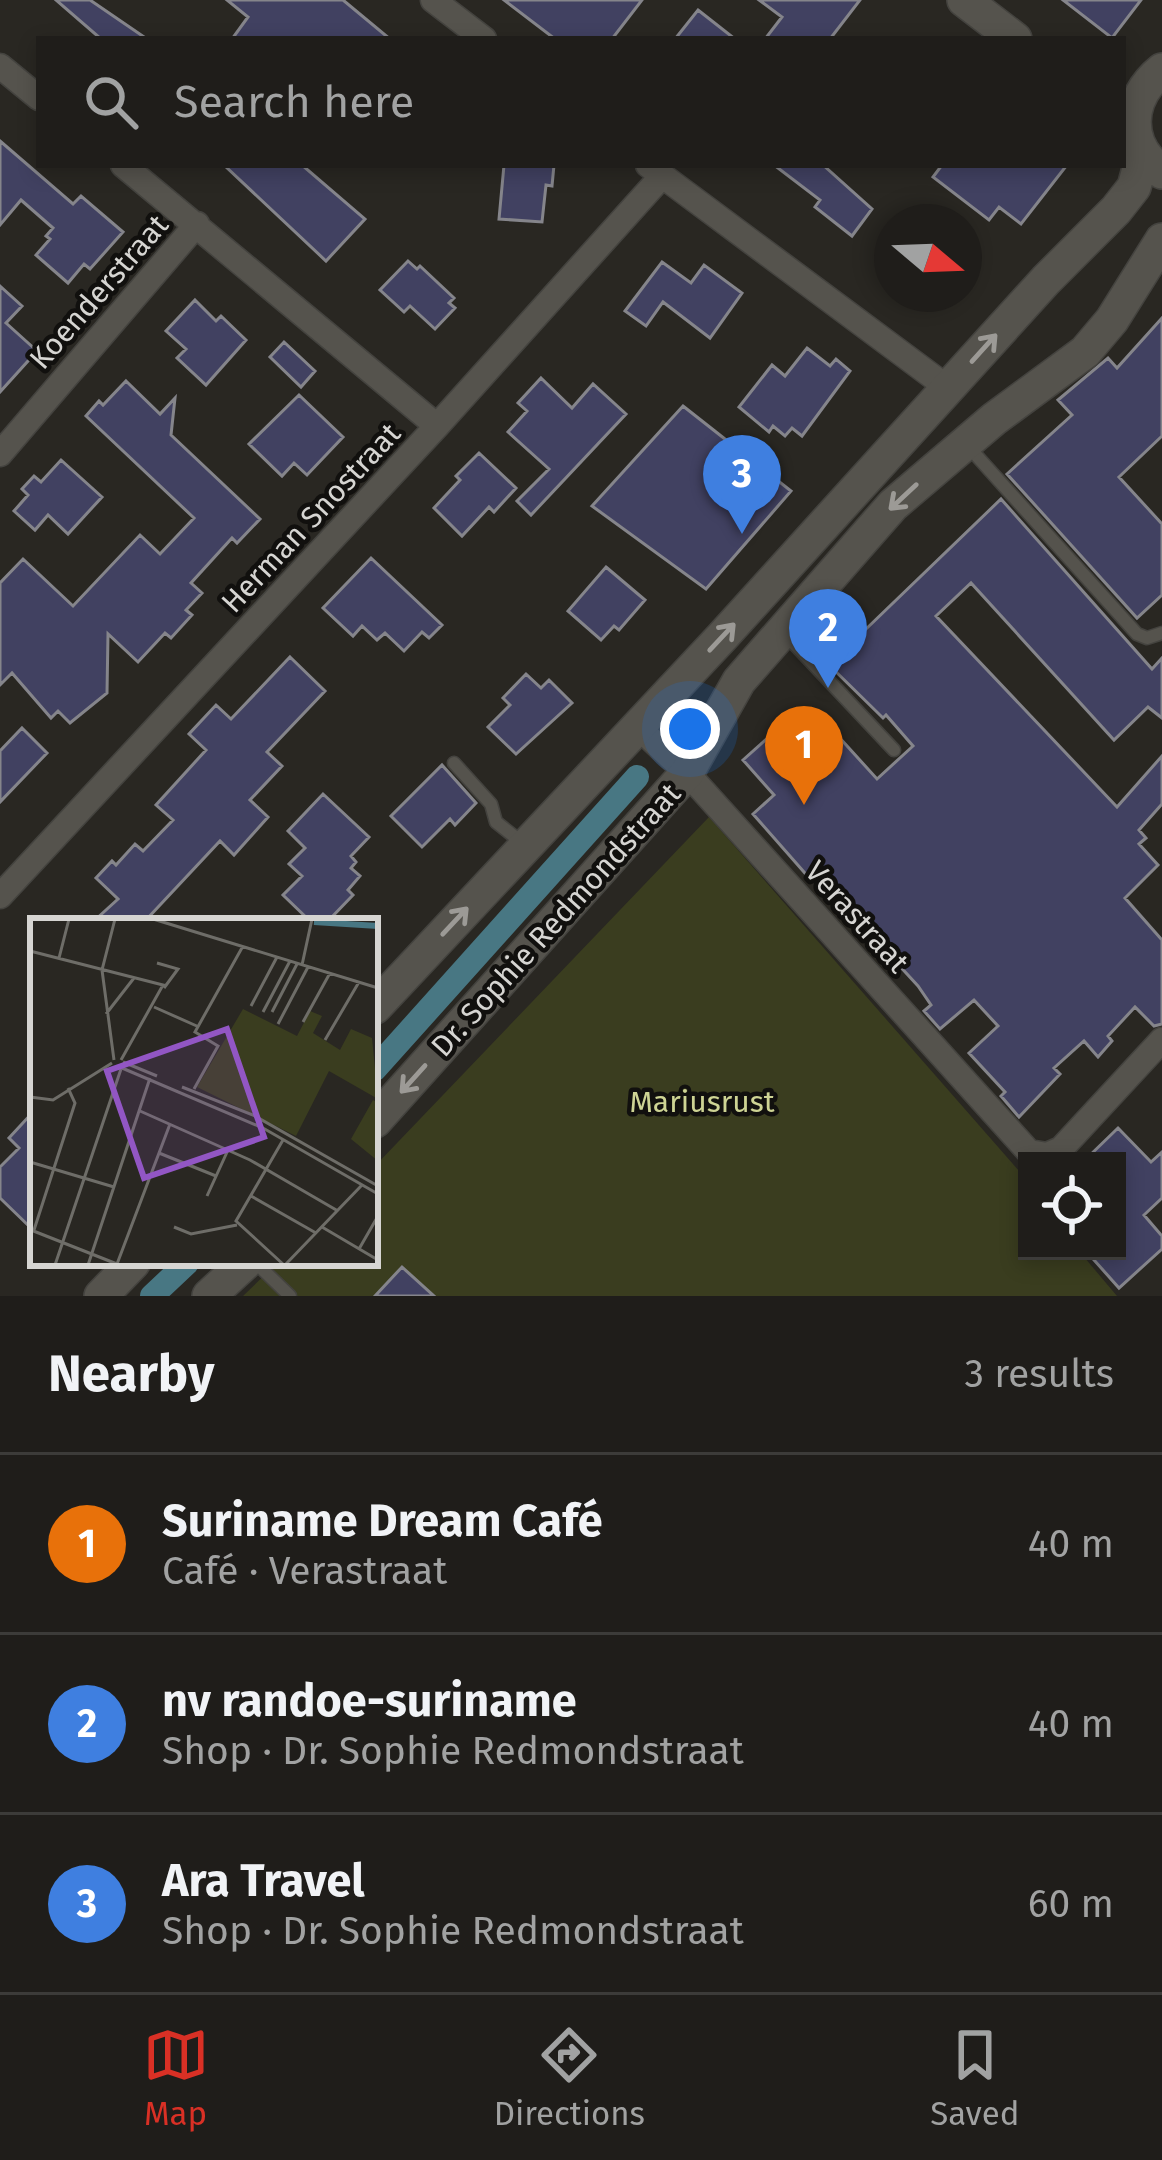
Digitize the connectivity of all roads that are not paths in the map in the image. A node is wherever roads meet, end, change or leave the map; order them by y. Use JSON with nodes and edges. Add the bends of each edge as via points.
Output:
{"nodes":[{"id":1,"x":433,"y":0,"type":"edge"},
{"id":2,"x":964,"y":0,"type":"edge"},
{"id":3,"x":480,"y":36,"type":"edge"},
{"id":4,"x":1011,"y":36,"type":"edge"},
{"id":5,"x":0,"y":66,"type":"edge"},
{"id":6,"x":1143,"y":81,"type":"edge"},
{"id":7,"x":36,"y":96,"type":"edge"},
{"id":8,"x":1141,"y":148,"type":"edge"},
{"id":9,"x":127,"y":168,"type":"edge"},
{"id":10,"x":655,"y":170,"type":"edge"},
{"id":11,"x":197,"y":224,"type":"junction"},
{"id":12,"x":1162,"y":240,"type":"edge"},
{"id":13,"x":948,"y":388,"type":"junction"},
{"id":14,"x":437,"y":426,"type":"junction"},
{"id":15,"x":965,"y":443,"type":"junction"},
{"id":16,"x":0,"y":454,"type":"edge"},
{"id":17,"x":782,"y":631,"type":"junction"},
{"id":18,"x":1162,"y":633,"type":"edge"},
{"id":19,"x":637,"y":726,"type":"junction"},
{"id":20,"x":894,"y":750,"type":"dead end"},
{"id":21,"x":454,"y":763,"type":"dead end"},
{"id":22,"x":687,"y":773,"type":"junction"},
{"id":23,"x":526,"y":845,"type":"junction"},
{"id":24,"x":0,"y":896,"type":"edge"},
{"id":25,"x":378,"y":1004,"type":"edge"},
{"id":26,"x":1162,"y":1040,"type":"edge"},
{"id":27,"x":378,"y":1118,"type":"edge"},
{"id":28,"x":130,"y":1266,"type":"edge"},
{"id":29,"x":242,"y":1266,"type":"edge"},
{"id":30,"x":259,"y":1266,"type":"edge"},
{"id":31,"x":101,"y":1296,"type":"edge"},
{"id":32,"x":209,"y":1296,"type":"edge"},
{"id":33,"x":290,"y":1296,"type":"edge"}],
"edges":[{"from":1,"to":3,"type":"street"},
{"from":2,"to":4,"type":"street"},
{"from":5,"to":7,"type":"street"},
{"from":6,"to":8,"type":"street","via":[[1134,110]]},
{"from":13,"to":8,"type":"street","one_way":true,"via":[[1129,196]]},
{"from":9,"to":11,"type":"street"},
{"from":10,"to":13,"type":"street"},
{"from":10,"to":14,"type":"street","name":"Herman Snostraat"},
{"from":11,"to":14,"type":"street"},
{"from":11,"to":16,"type":"street","name":"Koenderstraat"},
{"from":12,"to":15,"type":"street","name":"Dr. Sophie Redmondstraat","via":[[1085,352]]},
{"from":19,"to":13,"type":"street","one_way":true},
{"from":14,"to":24,"type":"street","name":"Herman Snostraat"},
{"from":15,"to":17,"type":"street","name":"Dr. Sophie Redmondstraat","one_way":true,"via":[[893,505]]},
{"from":15,"to":18,"type":"lane","via":[[1137,634]]},
{"from":17,"to":20,"type":"lane"},
{"from":17,"to":22,"type":"street","name":"Dr. Sophie Redmondstraat","via":[[739,681]]},
{"from":19,"to":22,"type":"street","name":"Verastraat"},
{"from":19,"to":23,"type":"street"},
{"from":21,"to":23,"type":"lane","via":[[488,800],[496,822]]},
{"from":22,"to":26,"type":"street","name":"Verastraat","via":[[1029,1152],[1060,1150]]},
{"from":22,"to":27,"type":"street","name":"Dr. Sophie Redmondstraat","one_way":true},
{"from":25,"to":23,"type":"street","one_way":true},
{"from":28,"to":31,"type":"street"},
{"from":29,"to":32,"type":"street"},
{"from":30,"to":33,"type":"lane"}]}
